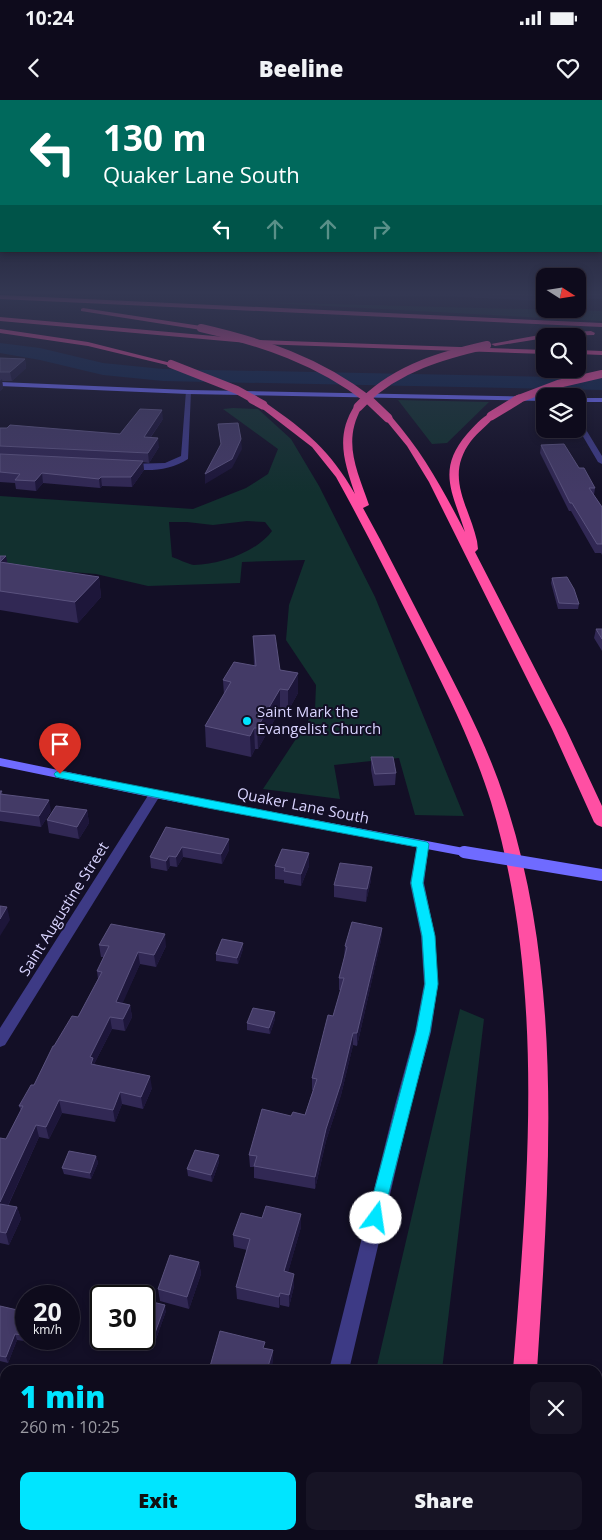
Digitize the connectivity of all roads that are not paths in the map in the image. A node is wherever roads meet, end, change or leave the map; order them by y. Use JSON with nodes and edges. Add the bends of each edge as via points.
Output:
{"nodes":[{"id":1,"x":152,"y":359,"type":"edge"},
{"id":2,"x":302,"y":359,"type":"edge"},
{"id":3,"x":435,"y":359,"type":"edge"},
{"id":4,"x":602,"y":374,"type":"edge"},
{"id":5,"x":0,"y":384,"type":"edge"},
{"id":6,"x":188,"y":392,"type":"junction"},
{"id":7,"x":536,"y":399,"type":"edge"},
{"id":8,"x":586,"y":400,"type":"edge"},
{"id":9,"x":602,"y":400,"type":"edge"},
{"id":10,"x":586,"y":436,"type":"edge"},
{"id":11,"x":602,"y":462,"type":"edge"},
{"id":12,"x":121,"y":466,"type":"edge"},
{"id":13,"x":368,"y":528,"type":"junction"},
{"id":14,"x":474,"y":561,"type":"junction"},
{"id":15,"x":0,"y":762,"type":"edge"},
{"id":16,"x":155,"y":794,"type":"junction"},
{"id":17,"x":602,"y":822,"type":"edge"},
{"id":18,"x":423,"y":844,"type":"junction"},
{"id":19,"x":602,"y":875,"type":"edge"},
{"id":20,"x":0,"y":1041,"type":"edge"},
{"id":21,"x":340,"y":1365,"type":"edge"},
{"id":22,"x":525,"y":1365,"type":"edge"}],
"edges":[{"from":1,"to":13,"type":"highway","bridge":true,"via":[[237,390],[312,439],[341,477]]},
{"from":2,"to":14,"type":"highway","bridge":true,"via":[[355,388],[388,418],[420,457]]},
{"from":3,"to":13,"type":"highway","bridge":true,"via":[[403,372],[377,389],[358,407],[348,427],[346,445]]},
{"from":4,"to":14,"type":"highway","bridge":true,"via":[[538,390],[512,402],[476,429],[464,444],[453,473],[454,489],[470,530]]},
{"from":5,"to":6,"type":"main road"},
{"from":6,"to":7,"type":"main road"},
{"from":6,"to":12,"type":"street","via":[[187,454],[184,458],[162,466]]},
{"from":8,"to":9,"type":"main road"},
{"from":10,"to":11,"type":"street"},
{"from":13,"to":22,"type":"highway","via":[[447,680],[477,746],[500,808],[521,894],[532,982],[537,1076],[536,1194]]},
{"from":14,"to":17,"type":"highway"},
{"from":15,"to":16,"type":"main road","name":"Quaker Lane South"},
{"from":16,"to":18,"type":"main road","name":"Quaker Lane South"},
{"from":16,"to":20,"type":"street","name":"Saint Augustine Street"},
{"from":18,"to":19,"type":"main road","name":"Quaker Lane South","bridge":true},
{"from":18,"to":21,"type":"street","via":[[417,883],[428,936],[432,984]]}]}
